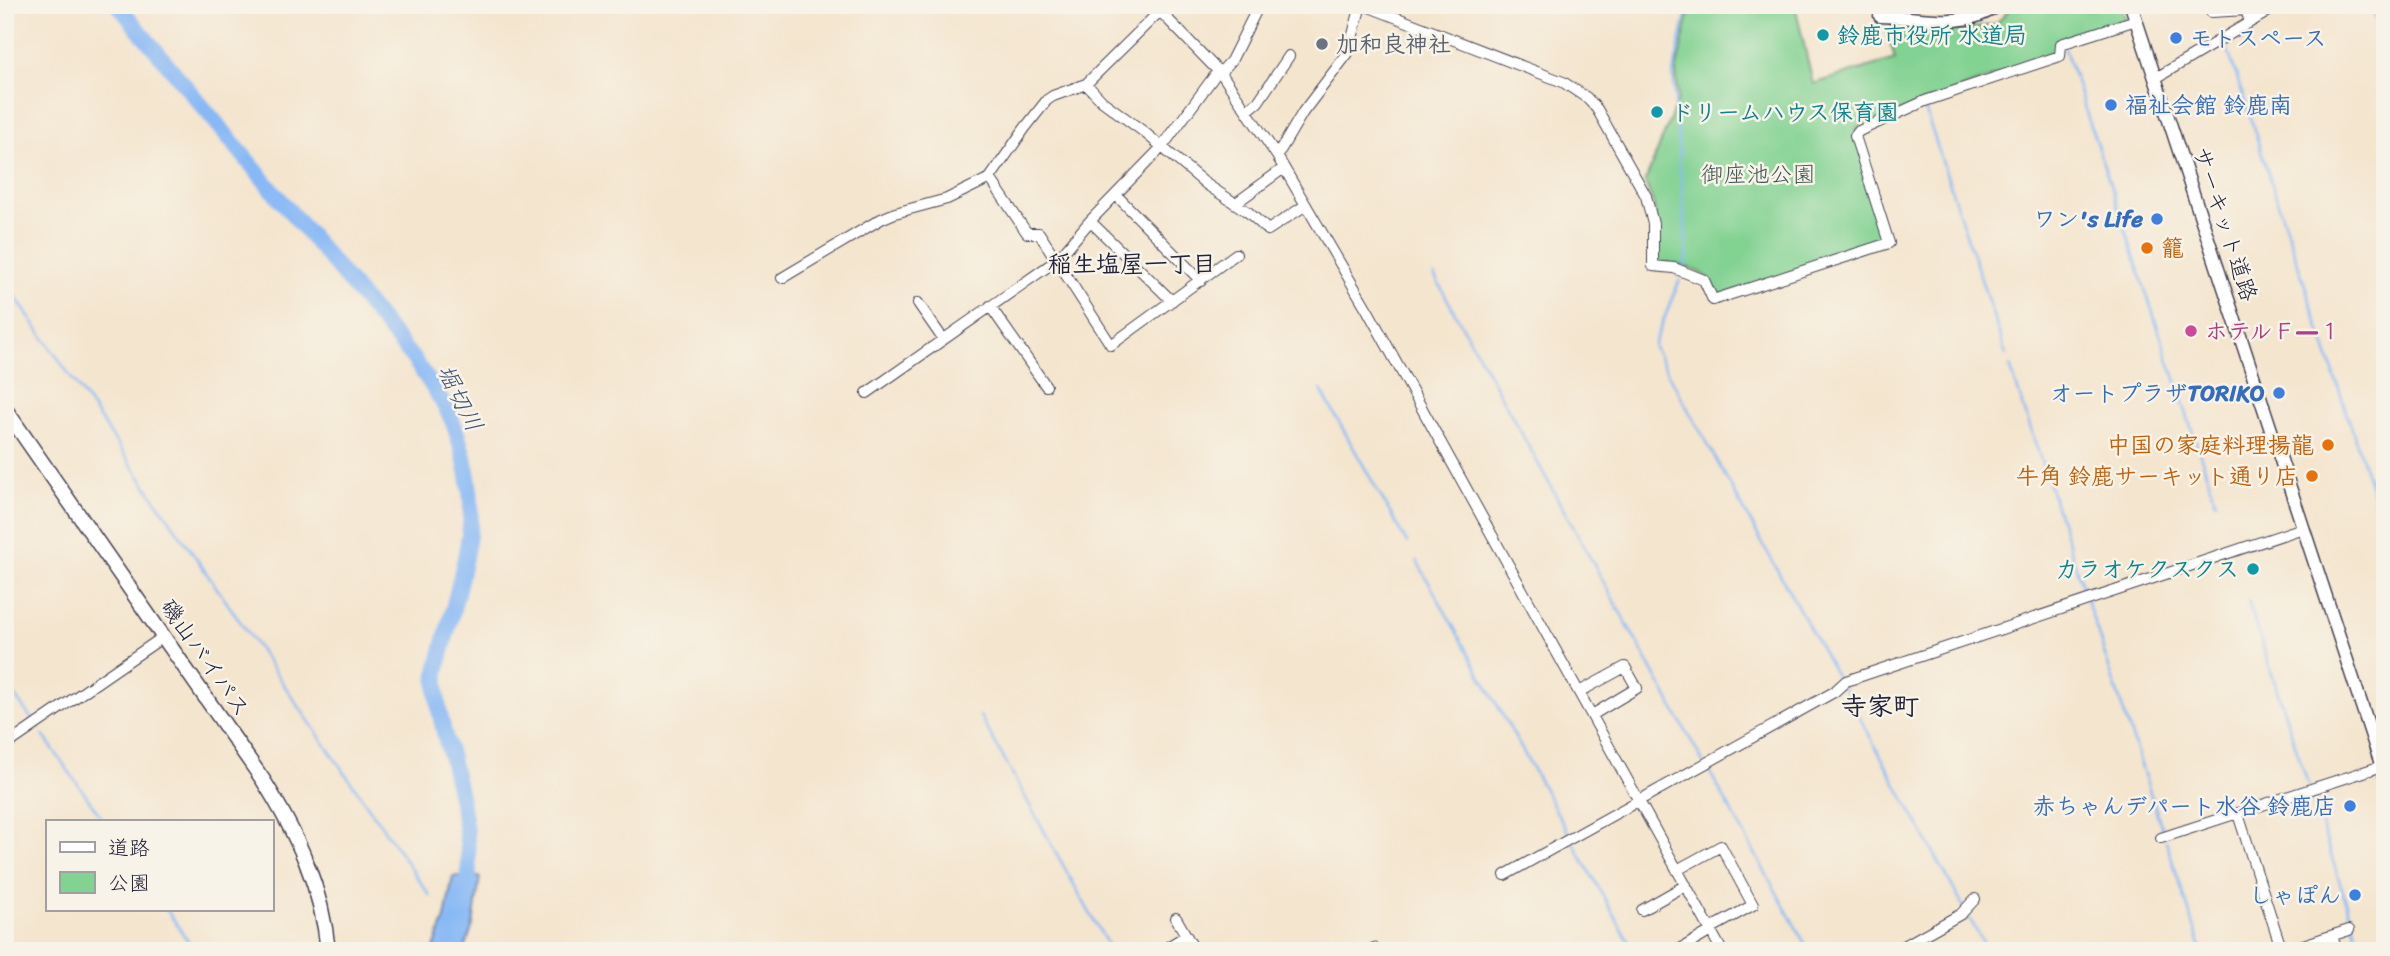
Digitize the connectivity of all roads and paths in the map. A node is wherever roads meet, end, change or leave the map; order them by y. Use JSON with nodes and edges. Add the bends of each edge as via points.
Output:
{"nodes":[{"id":1,"x":1259,"y":5,"type":"edge"},
{"id":2,"x":1362,"y":5,"type":"edge"},
{"id":3,"x":1998,"y":5,"type":"edge"},
{"id":4,"x":2131,"y":5,"type":"edge"},
{"id":5,"x":2211,"y":5,"type":"edge"},
{"id":6,"x":2279,"y":5,"type":"edge"},
{"id":7,"x":1157,"y":8,"type":"edge"},
{"id":8,"x":1880,"y":16,"type":"dead end"},
{"id":9,"x":2136,"y":20,"type":"junction"},
{"id":10,"x":2250,"y":22,"type":"junction"},
{"id":11,"x":1289,"y":56,"type":"dead end"},
{"id":12,"x":1219,"y":72,"type":"junction"},
{"id":13,"x":2155,"y":78,"type":"junction"},
{"id":14,"x":1086,"y":84,"type":"junction"},
{"id":15,"x":1248,"y":110,"type":"junction"},
{"id":16,"x":1162,"y":146,"type":"junction"},
{"id":17,"x":1277,"y":156,"type":"junction"},
{"id":18,"x":1284,"y":168,"type":"junction"},
{"id":19,"x":990,"y":178,"type":"junction"},
{"id":20,"x":1116,"y":195,"type":"junction"},
{"id":21,"x":1236,"y":203,"type":"junction"},
{"id":22,"x":1306,"y":205,"type":"junction"},
{"id":23,"x":1090,"y":221,"type":"junction"},
{"id":24,"x":1236,"y":254,"type":"dead end"},
{"id":25,"x":1058,"y":260,"type":"junction"},
{"id":26,"x":782,"y":278,"type":"dead end"},
{"id":27,"x":1201,"y":281,"type":"junction"},
{"id":28,"x":1172,"y":301,"type":"junction"},
{"id":29,"x":918,"y":303,"type":"dead end"},
{"id":30,"x":990,"y":306,"type":"junction"},
{"id":31,"x":943,"y":339,"type":"junction"},
{"id":32,"x":1046,"y":386,"type":"dead end"},
{"id":33,"x":867,"y":393,"type":"dead end"},
{"id":34,"x":5,"y":409,"type":"edge"},
{"id":35,"x":2303,"y":528,"type":"junction"},
{"id":36,"x":163,"y":637,"type":"junction"},
{"id":37,"x":1579,"y":692,"type":"junction"},
{"id":38,"x":1592,"y":715,"type":"junction"},
{"id":39,"x":5,"y":746,"type":"edge"},
{"id":40,"x":2384,"y":769,"type":"edge"},
{"id":41,"x":1638,"y":800,"type":"junction"},
{"id":42,"x":2238,"y":814,"type":"junction"},
{"id":43,"x":2164,"y":837,"type":"dead end"},
{"id":44,"x":1677,"y":870,"type":"junction"},
{"id":45,"x":1505,"y":876,"type":"dead end"},
{"id":46,"x":1686,"y":886,"type":"junction"},
{"id":47,"x":1968,"y":907,"type":"dead end"},
{"id":48,"x":1642,"y":910,"type":"dead end"},
{"id":49,"x":1176,"y":918,"type":"dead end"},
{"id":50,"x":1711,"y":930,"type":"junction"},
{"id":51,"x":2349,"y":930,"type":"dead end"},
{"id":52,"x":1186,"y":936,"type":"junction"},
{"id":53,"x":2332,"y":936,"type":"junction"},
{"id":54,"x":328,"y":951,"type":"edge"},
{"id":55,"x":1161,"y":951,"type":"edge"},
{"id":56,"x":1195,"y":951,"type":"edge"},
{"id":57,"x":1677,"y":951,"type":"edge"},
{"id":58,"x":1722,"y":951,"type":"edge"},
{"id":59,"x":1895,"y":951,"type":"edge"},
{"id":60,"x":2283,"y":951,"type":"edge"},
{"id":61,"x":2336,"y":951,"type":"edge"}],
"edges":[{"from":1,"to":12,"type":"street","via":[[1231,61]]},
{"from":2,"to":9,"type":"street","via":[[1563,82],[1587,98],[1646,196],[1653,224],[1653,266],[1674,268],[1704,280],[1713,300],[1889,243],[1858,131],[1925,101],[2060,56],[2061,44]]},
{"from":2,"to":17,"type":"street","via":[[1348,52]]},
{"from":3,"to":8,"type":"street","via":[[1964,19]]},
{"from":4,"to":9,"type":"street","name":"サーキット道路"},
{"from":5,"to":10,"type":"street","via":[[2211,12],[2246,10]]},
{"from":6,"to":10,"type":"street"},
{"from":7,"to":12,"type":"street"},
{"from":7,"to":14,"type":"street"},
{"from":9,"to":13,"type":"street","name":"サーキット道路"},
{"from":10,"to":13,"type":"street"},
{"from":11,"to":15,"type":"street"},
{"from":12,"to":15,"type":"street"},
{"from":12,"to":16,"type":"street"},
{"from":13,"to":35,"type":"street","name":"サーキット道路"},
{"from":14,"to":16,"type":"street","via":[[1101,102]]},
{"from":14,"to":19,"type":"street","via":[[1047,100]]},
{"from":15,"to":17,"type":"street"},
{"from":16,"to":20,"type":"street"},
{"from":16,"to":21,"type":"street"},
{"from":17,"to":18,"type":"street"},
{"from":18,"to":21,"type":"street"},
{"from":18,"to":22,"type":"street"},
{"from":19,"to":25,"type":"street","via":[[1027,233],[1039,233]]},
{"from":19,"to":26,"type":"street","via":[[947,199],[881,219]]},
{"from":20,"to":23,"type":"street"},
{"from":20,"to":27,"type":"street"},
{"from":21,"to":22,"type":"street","via":[[1268,230]]},
{"from":22,"to":37,"type":"street"},
{"from":23,"to":25,"type":"street"},
{"from":23,"to":28,"type":"street"},
{"from":24,"to":27,"type":"street"},
{"from":25,"to":28,"type":"street","via":[[1111,345]]},
{"from":25,"to":30,"type":"street"},
{"from":27,"to":28,"type":"street"},
{"from":29,"to":31,"type":"street"},
{"from":30,"to":31,"type":"street"},
{"from":30,"to":32,"type":"street"},
{"from":31,"to":33,"type":"street"},
{"from":34,"to":36,"type":"main road","name":"磯山バイパス"},
{"from":35,"to":40,"type":"street","name":"サーキット道路"},
{"from":35,"to":41,"type":"street","via":[[1859,677]]},
{"from":36,"to":39,"type":"street"},
{"from":36,"to":54,"type":"main road","name":"磯山バイパス","via":[[288,819],[315,883]]},
{"from":37,"to":38,"type":"street"},
{"from":37,"to":38,"type":"street","via":[[1625,667],[1637,688]]},
{"from":38,"to":41,"type":"street"},
{"from":40,"to":42,"type":"street"},
{"from":41,"to":44,"type":"street"},
{"from":41,"to":45,"type":"street"},
{"from":42,"to":43,"type":"street"},
{"from":42,"to":60,"type":"street"},
{"from":44,"to":46,"type":"street"},
{"from":44,"to":50,"type":"street","via":[[1720,846],[1747,893],[1753,905]]},
{"from":46,"to":48,"type":"street"},
{"from":46,"to":50,"type":"street"},
{"from":47,"to":59,"type":"street"},
{"from":49,"to":52,"type":"street"},
{"from":50,"to":57,"type":"street"},
{"from":50,"to":58,"type":"street"},
{"from":51,"to":53,"type":"street"},
{"from":52,"to":55,"type":"street"},
{"from":52,"to":56,"type":"street"},
{"from":53,"to":60,"type":"street"},
{"from":53,"to":61,"type":"street"}]}
